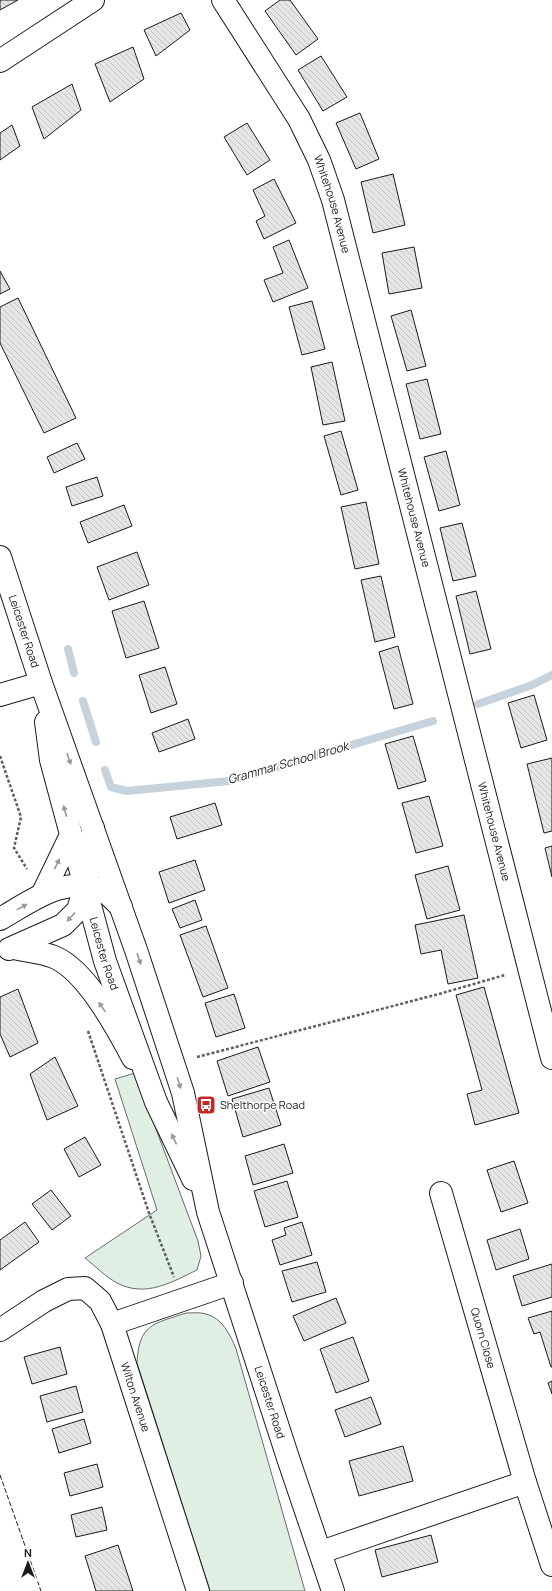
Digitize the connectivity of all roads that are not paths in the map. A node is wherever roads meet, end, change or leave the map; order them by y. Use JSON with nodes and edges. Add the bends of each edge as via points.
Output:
{"nodes":[{"id":1,"x":93,"y":0,"type":"edge"},
{"id":2,"x":223,"y":0,"type":"edge"},
{"id":3,"x":0,"y":61,"type":"edge"},
{"id":4,"x":0,"y":557,"type":"edge"},
{"id":5,"x":41,"y":683,"type":"junction"},
{"id":6,"x":0,"y":694,"type":"edge"},
{"id":7,"x":94,"y":827,"type":"junction"},
{"id":8,"x":71,"y":835,"type":"junction"},
{"id":9,"x":85,"y":887,"type":"junction"},
{"id":10,"x":43,"y":893,"type":"junction"},
{"id":11,"x":121,"y":907,"type":"junction"},
{"id":12,"x":0,"y":919,"type":"edge"},
{"id":13,"x":7,"y":950,"type":"edge"},
{"id":14,"x":552,"y":1058,"type":"edge"},
{"id":15,"x":156,"y":1102,"type":"junction"},
{"id":16,"x":441,"y":1193,"type":"dead end"},
{"id":17,"x":208,"y":1212,"type":"junction"},
{"id":18,"x":232,"y":1284,"type":"junction"},
{"id":19,"x":112,"y":1324,"type":"junction"},
{"id":20,"x":0,"y":1330,"type":"edge"},
{"id":21,"x":525,"y":1482,"type":"junction"},
{"id":22,"x":321,"y":1552,"type":"junction"},
{"id":23,"x":552,"y":1565,"type":"edge"},
{"id":24,"x":198,"y":1591,"type":"edge"},
{"id":25,"x":333,"y":1591,"type":"edge"}],
"edges":[{"from":1,"to":3,"type":"main road"},
{"from":2,"to":14,"type":"main road","name":"Whitehouse Avenue","via":[[299,119],[319,160],[333,200]]},
{"from":4,"to":5,"type":"main road","name":"Leicester Road"},
{"from":5,"to":6,"type":"main road"},
{"from":5,"to":7,"type":"main road","name":"Leicester Road","one_way":true},
{"from":8,"to":5,"type":"main road","name":"Leicester Road","one_way":true,"via":[[51,760]]},
{"from":7,"to":9,"type":"main road","via":[[92,856]]},
{"from":7,"to":11,"type":"main road","name":"Leicester Road"},
{"from":8,"to":9,"type":"main road","name":"Leicester Road"},
{"from":10,"to":8,"type":"main road","one_way":true},
{"from":9,"to":10,"type":"main road","via":[[67,885]]},
{"from":9,"to":11,"type":"main road","via":[[104,891]]},
{"from":9,"to":13,"type":"main road","one_way":true,"via":[[78,910],[63,925]]},
{"from":9,"to":15,"type":"main road","name":"Leicester Road","via":[[105,961]]},
{"from":12,"to":10,"type":"main road","one_way":true},
{"from":11,"to":17,"type":"main road","name":"Leicester Road","one_way":true,"via":[[183,1093]]},
{"from":15,"to":13,"type":"main road","one_way":true,"via":[[115,1024],[73,969],[54,957]]},
{"from":17,"to":15,"type":"main road","name":"Leicester Road","one_way":true},
{"from":16,"to":21,"type":"main road","name":"Quorn Close"},
{"from":17,"to":18,"type":"main road","name":"Leicester Road"},
{"from":18,"to":19,"type":"main road"},
{"from":18,"to":22,"type":"main road","name":"Leicester Road"},
{"from":19,"to":20,"type":"main road","name":"Wilton Avenue","via":[[100,1301],[85,1288],[68,1289],[44,1301]]},
{"from":19,"to":24,"type":"main road","name":"Wilton Avenue"},
{"from":21,"to":22,"type":"main road"},
{"from":21,"to":23,"type":"main road","name":"Quorn Close"},
{"from":22,"to":25,"type":"main road","name":"Leicester Road"}]}
